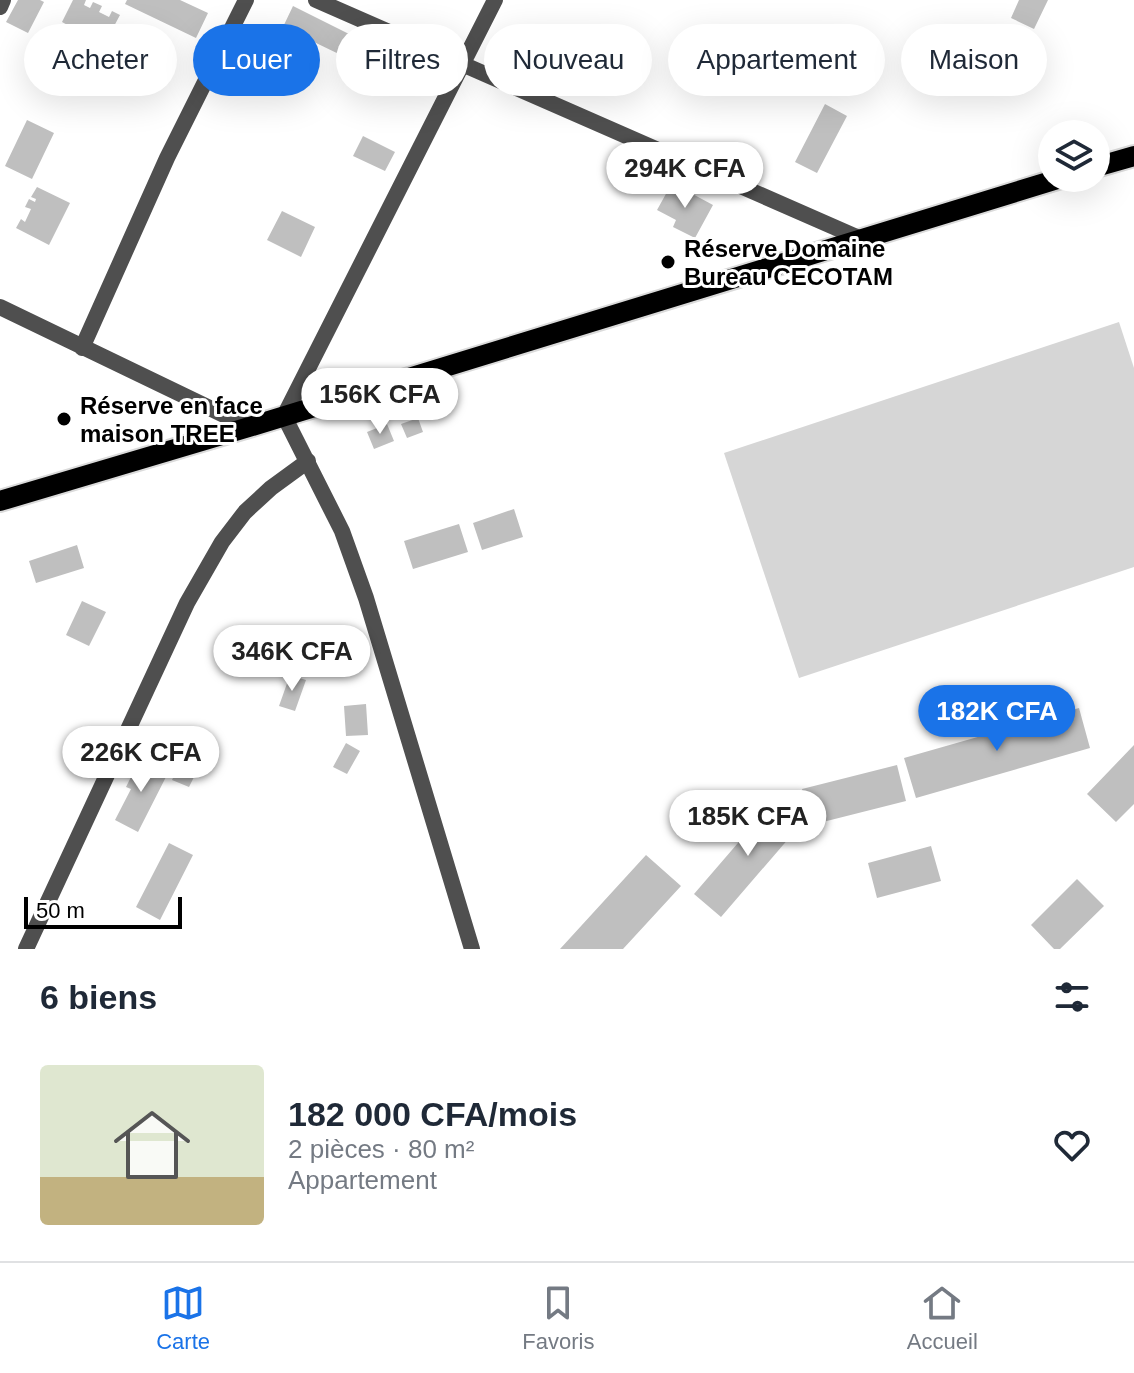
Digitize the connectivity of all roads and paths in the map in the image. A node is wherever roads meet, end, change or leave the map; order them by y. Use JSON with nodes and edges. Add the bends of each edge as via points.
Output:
{"nodes":[{"id":1,"x":3,"y":0,"type":"edge"},
{"id":2,"x":246,"y":0,"type":"edge"},
{"id":3,"x":316,"y":0,"type":"edge"},
{"id":4,"x":495,"y":0,"type":"edge"},
{"id":5,"x":0,"y":7,"type":"edge"},
{"id":6,"x":371,"y":24,"type":"edge"},
{"id":7,"x":468,"y":54,"type":"edge"},
{"id":8,"x":468,"y":66,"type":"edge"},
{"id":9,"x":447,"y":96,"type":"edge"},
{"id":10,"x":1134,"y":156,"type":"edge"},
{"id":11,"x":1110,"y":163,"type":"edge"},
{"id":12,"x":1038,"y":185,"type":"edge"},
{"id":13,"x":859,"y":238,"type":"junction"},
{"id":14,"x":0,"y":307,"type":"edge"},
{"id":15,"x":82,"y":348,"type":"junction"},
{"id":16,"x":284,"y":416,"type":"junction"},
{"id":17,"x":249,"y":427,"type":"junction"},
{"id":18,"x":308,"y":461,"type":"junction"},
{"id":19,"x":0,"y":501,"type":"edge"},
{"id":20,"x":26,"y":949,"type":"edge"},
{"id":21,"x":472,"y":949,"type":"edge"}],
"edges":[{"from":1,"to":5,"type":"street"},
{"from":2,"to":15,"type":"street","via":[[167,158]]},
{"from":3,"to":6,"type":"street"},
{"from":4,"to":7,"type":"street"},
{"from":8,"to":13,"type":"street"},
{"from":9,"to":16,"type":"street"},
{"from":10,"to":11,"type":"main road"},
{"from":12,"to":13,"type":"main road"},
{"from":13,"to":16,"type":"main road"},
{"from":14,"to":15,"type":"street"},
{"from":15,"to":17,"type":"street"},
{"from":16,"to":17,"type":"main road"},
{"from":16,"to":18,"type":"street"},
{"from":17,"to":19,"type":"main road"},
{"from":18,"to":20,"type":"street","via":[[245,512],[222,542],[187,603]]},
{"from":18,"to":21,"type":"street","via":[[342,531],[366,598]]}]}
